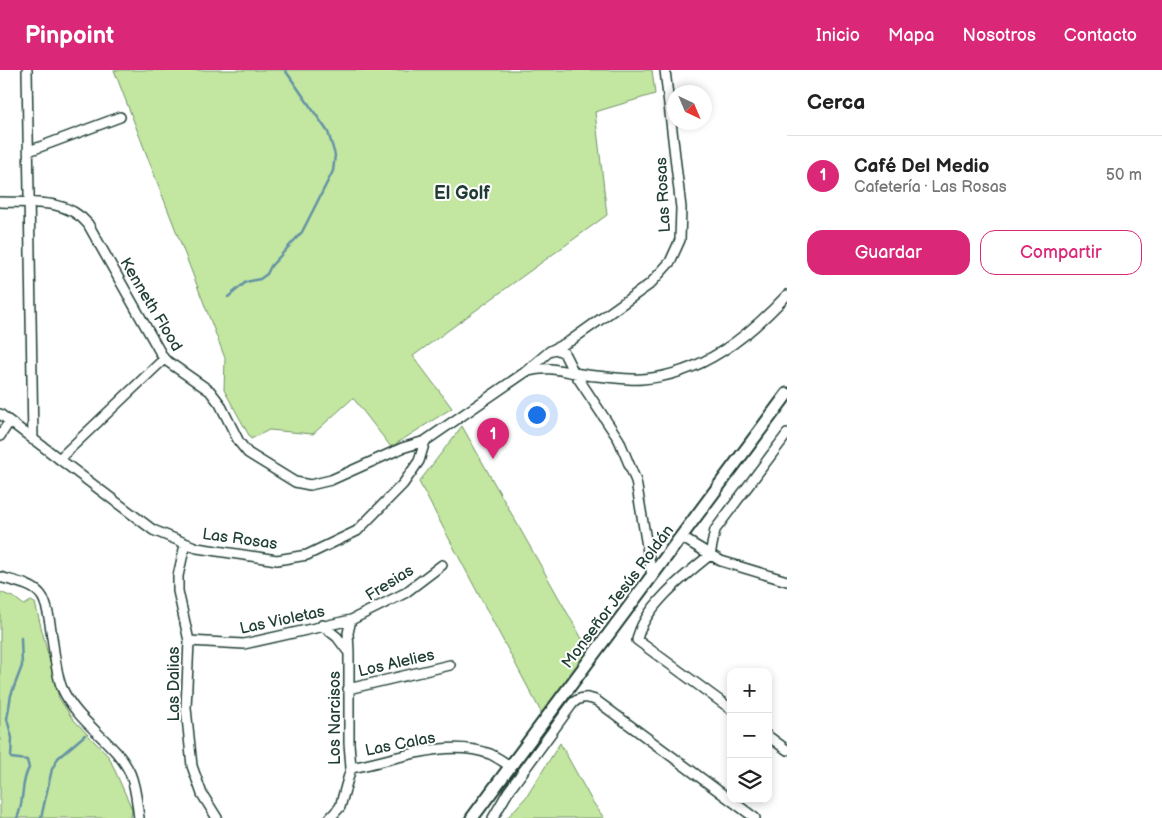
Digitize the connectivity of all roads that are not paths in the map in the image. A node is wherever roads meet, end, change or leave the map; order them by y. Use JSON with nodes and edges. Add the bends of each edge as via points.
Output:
{"nodes":[{"id":1,"x":27,"y":70,"type":"edge"},
{"id":2,"x":665,"y":70,"type":"edge"},
{"id":3,"x":120,"y":117,"type":"dead end"},
{"id":4,"x":29,"y":151,"type":"junction"},
{"id":5,"x":0,"y":202,"type":"edge"},
{"id":6,"x":29,"y":203,"type":"junction"},
{"id":7,"x":787,"y":295,"type":"edge"},
{"id":8,"x":570,"y":341,"type":"junction"},
{"id":9,"x":556,"y":349,"type":"junction"},
{"id":10,"x":546,"y":356,"type":"junction"},
{"id":11,"x":566,"y":356,"type":"junction"},
{"id":12,"x":164,"y":359,"type":"junction"},
{"id":13,"x":554,"y":368,"type":"junction"},
{"id":14,"x":524,"y":372,"type":"junction"},
{"id":15,"x":576,"y":375,"type":"junction"},
{"id":16,"x":597,"y":376,"type":"junction"},
{"id":17,"x":585,"y":388,"type":"junction"},
{"id":18,"x":787,"y":394,"type":"edge"},
{"id":19,"x":0,"y":414,"type":"edge"},
{"id":20,"x":10,"y":422,"type":"junction"},
{"id":21,"x":787,"y":434,"type":"edge"},
{"id":22,"x":0,"y":436,"type":"edge"},
{"id":23,"x":33,"y":440,"type":"junction"},
{"id":24,"x":425,"y":441,"type":"junction"},
{"id":25,"x":59,"y":459,"type":"junction"},
{"id":26,"x":681,"y":537,"type":"junction"},
{"id":27,"x":185,"y":545,"type":"junction"},
{"id":28,"x":710,"y":555,"type":"junction"},
{"id":29,"x":442,"y":565,"type":"dead end"},
{"id":30,"x":652,"y":576,"type":"junction"},
{"id":31,"x":0,"y":577,"type":"edge"},
{"id":32,"x":787,"y":581,"type":"edge"},
{"id":33,"x":350,"y":620,"type":"junction"},
{"id":34,"x":322,"y":625,"type":"junction"},
{"id":35,"x":189,"y":641,"type":"junction"},
{"id":36,"x":349,"y":653,"type":"junction"},
{"id":37,"x":450,"y":665,"type":"dead end"},
{"id":38,"x":348,"y":689,"type":"junction"},
{"id":39,"x":727,"y":706,"type":"edge"},
{"id":40,"x":772,"y":739,"type":"edge"},
{"id":41,"x":787,"y":750,"type":"edge"},
{"id":42,"x":510,"y":766,"type":"junction"},
{"id":43,"x":351,"y":768,"type":"junction"},
{"id":44,"x":138,"y":818,"type":"edge"},
{"id":45,"x":217,"y":818,"type":"edge"},
{"id":46,"x":330,"y":818,"type":"edge"},
{"id":47,"x":472,"y":818,"type":"edge"},
{"id":48,"x":492,"y":818,"type":"edge"},
{"id":49,"x":755,"y":818,"type":"edge"}],
"edges":[{"from":1,"to":4,"type":"street"},
{"from":2,"to":8,"type":"street","name":"Las Rosas","via":[[681,208],[680,240],[670,262],[650,284]]},
{"from":3,"to":4,"type":"street"},
{"from":4,"to":6,"type":"street"},
{"from":5,"to":6,"type":"street","name":"Kenneth Flood"},
{"from":6,"to":12,"type":"street","name":"Kenneth Flood","via":[[64,206],[84,219]]},
{"from":6,"to":23,"type":"street"},
{"from":7,"to":16,"type":"street","via":[[754,327],[716,356],[689,368],[661,377],[640,379]]},
{"from":8,"to":9,"type":"street","name":"Las Rosas"},
{"from":8,"to":11,"type":"street"},
{"from":9,"to":10,"type":"street"},
{"from":9,"to":11,"type":"street"},
{"from":10,"to":13,"type":"street","via":[[547,363]]},
{"from":10,"to":14,"type":"street"},
{"from":11,"to":13,"type":"street","via":[[565,363]]},
{"from":11,"to":15,"type":"street"},
{"from":12,"to":24,"type":"street","name":"Kenneth Flood","via":[[210,391],[248,453],[296,482],[310,485],[332,480]]},
{"from":12,"to":25,"type":"street"},
{"from":13,"to":14,"type":"street"},
{"from":13,"to":15,"type":"street"},
{"from":14,"to":24,"type":"street"},
{"from":15,"to":16,"type":"street"},
{"from":15,"to":17,"type":"street"},
{"from":16,"to":17,"type":"street","via":[[588,381]]},
{"from":17,"to":30,"type":"street","via":[[619,440],[636,481]]},
{"from":18,"to":26,"type":"street","name":"Monseñor Jesús Roldán"},
{"from":19,"to":20,"type":"street","name":"Las Rosas"},
{"from":20,"to":22,"type":"street"},
{"from":20,"to":23,"type":"street","name":"Las Rosas"},
{"from":21,"to":28,"type":"street","via":[[715,530]]},
{"from":23,"to":25,"type":"street","name":"Las Rosas"},
{"from":24,"to":27,"type":"street","name":"Las Rosas","via":[[404,484],[385,504],[357,531],[307,555],[277,560]]},
{"from":25,"to":27,"type":"street","name":"Las Rosas","via":[[152,530]]},
{"from":26,"to":28,"type":"street"},
{"from":26,"to":30,"type":"street","name":"Monseñor Jesús Roldán"},
{"from":27,"to":35,"type":"street","name":"Las Dalias","via":[[178,591]]},
{"from":28,"to":32,"type":"street"},
{"from":28,"to":39,"type":"street","via":[[680,578],[639,626],[637,640]]},
{"from":29,"to":33,"type":"street","name":"Fresias","via":[[405,593]]},
{"from":30,"to":42,"type":"street","name":"Monseñor Jesús Roldán"},
{"from":31,"to":44,"type":"street","via":[[41,594],[61,686],[75,711],[124,762],[131,775]]},
{"from":33,"to":34,"type":"street","name":"Las Violetas"},
{"from":33,"to":36,"type":"street"},
{"from":34,"to":35,"type":"street","name":"Las Violetas","via":[[244,644]]},
{"from":34,"to":36,"type":"street","name":"Los Narcisos"},
{"from":35,"to":45,"type":"street","name":"Las Dalias","via":[[186,708],[192,766],[202,794]]},
{"from":36,"to":38,"type":"street","name":"Los Narcisos"},
{"from":37,"to":38,"type":"street","name":"Los Alelies"},
{"from":38,"to":43,"type":"street","name":"Los Narcisos"},
{"from":40,"to":41,"type":"street"},
{"from":42,"to":43,"type":"street","name":"Las Calas","via":[[492,755],[475,750],[436,750]]},
{"from":42,"to":47,"type":"street","name":"Monseñor Jesús Roldán"},
{"from":43,"to":46,"type":"street","name":"Los Narcisos","via":[[340,807]]},
{"from":48,"to":49,"type":"street","via":[[573,703],[578,698],[589,697]]}]}
